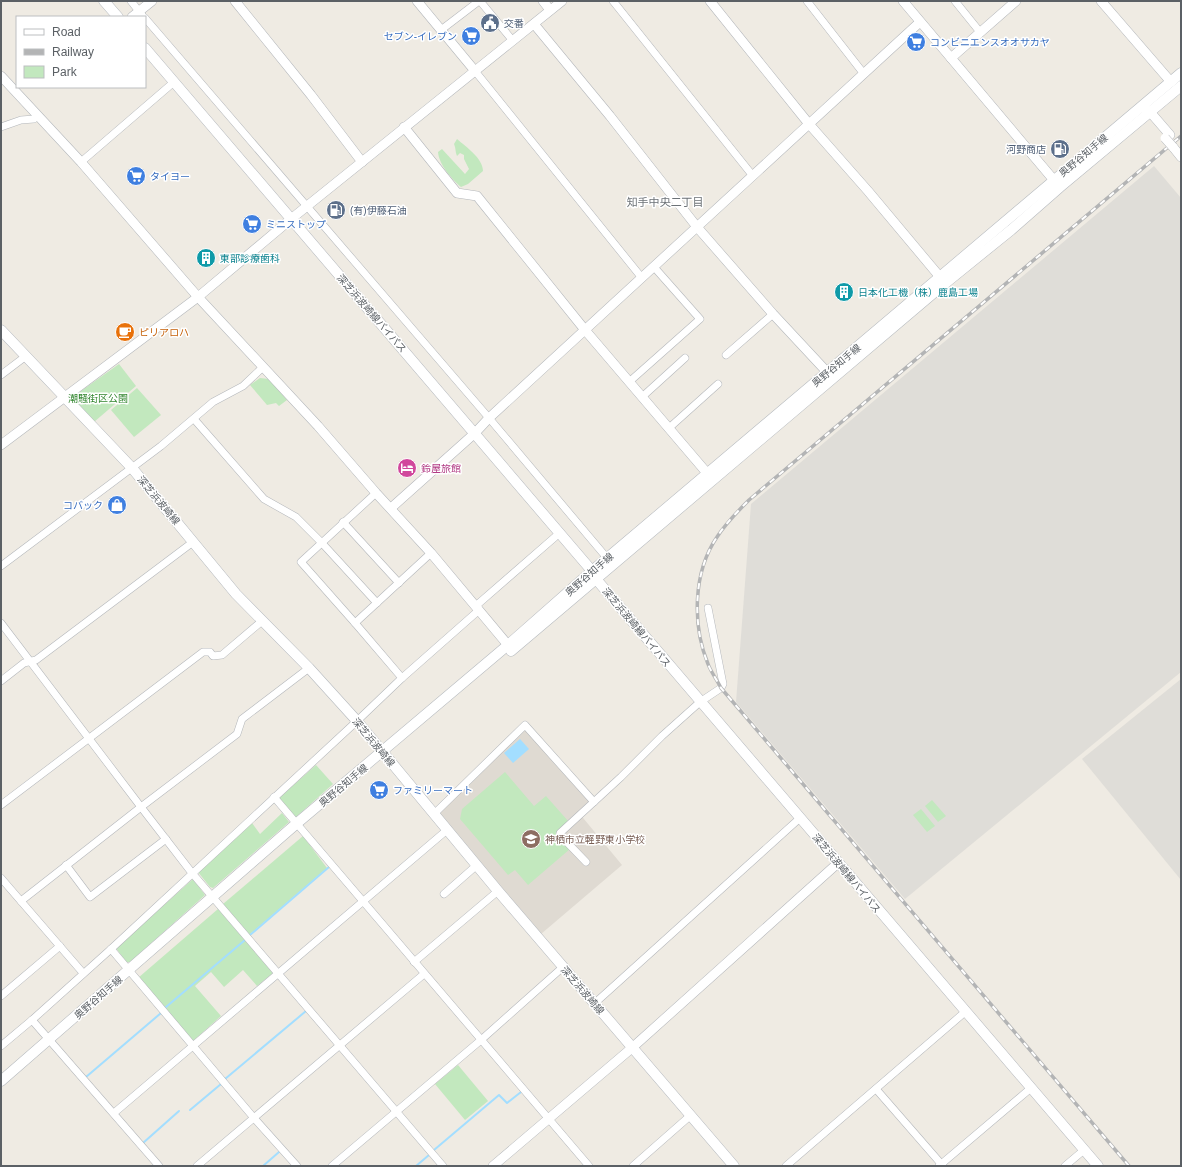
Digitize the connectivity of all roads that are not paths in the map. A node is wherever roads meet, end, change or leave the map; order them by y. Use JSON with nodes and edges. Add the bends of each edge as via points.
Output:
{"nodes":[{"id":1,"x":96,"y":1,"type":"edge"},
{"id":2,"x":104,"y":1,"type":"edge"},
{"id":3,"x":131,"y":1,"type":"edge"},
{"id":4,"x":152,"y":1,"type":"edge"},
{"id":5,"x":235,"y":1,"type":"edge"},
{"id":6,"x":479,"y":1,"type":"edge"},
{"id":7,"x":543,"y":1,"type":"edge"},
{"id":8,"x":562,"y":1,"type":"edge"},
{"id":9,"x":613,"y":1,"type":"edge"},
{"id":10,"x":710,"y":1,"type":"edge"},
{"id":11,"x":807,"y":1,"type":"edge"},
{"id":12,"x":903,"y":1,"type":"edge"},
{"id":13,"x":955,"y":1,"type":"edge"},
{"id":14,"x":1016,"y":1,"type":"edge"},
{"id":15,"x":1101,"y":1,"type":"edge"},
{"id":16,"x":420,"y":2,"type":"edge"},
{"id":17,"x":550,"y":10,"type":"junction"},
{"id":18,"x":109,"y":16,"type":"edge"},
{"id":19,"x":117,"y":16,"type":"edge"},
{"id":20,"x":140,"y":16,"type":"edge"},
{"id":21,"x":920,"y":22,"type":"junction"},
{"id":22,"x":146,"y":23,"type":"edge"},
{"id":23,"x":534,"y":24,"type":"junction"},
{"id":24,"x":441,"y":30,"type":"junction"},
{"id":25,"x":980,"y":32,"type":"junction"},
{"id":26,"x":513,"y":41,"type":"junction"},
{"id":27,"x":146,"y":49,"type":"edge"},
{"id":28,"x":951,"y":58,"type":"junction"},
{"id":29,"x":146,"y":59,"type":"edge"},
{"id":30,"x":475,"y":71,"type":"junction"},
{"id":31,"x":1181,"y":73,"type":"edge"},
{"id":32,"x":864,"y":74,"type":"junction"},
{"id":33,"x":1,"y":76,"type":"edge"},
{"id":34,"x":1171,"y":82,"type":"junction"},
{"id":35,"x":171,"y":84,"type":"junction"},
{"id":36,"x":1181,"y":86,"type":"edge"},
{"id":37,"x":1142,"y":107,"type":"junction"},
{"id":38,"x":1148,"y":114,"type":"junction"},
{"id":39,"x":37,"y":116,"type":"junction"},
{"id":40,"x":809,"y":124,"type":"junction"},
{"id":41,"x":1,"y":127,"type":"edge"},
{"id":42,"x":404,"y":127,"type":"junction"},
{"id":43,"x":1177,"y":147,"type":"edge"},
{"id":44,"x":1181,"y":157,"type":"edge"},
{"id":45,"x":81,"y":162,"type":"junction"},
{"id":46,"x":362,"y":162,"type":"junction"},
{"id":47,"x":754,"y":176,"type":"junction"},
{"id":48,"x":1057,"y":183,"type":"junction"},
{"id":49,"x":308,"y":206,"type":"junction"},
{"id":50,"x":289,"y":221,"type":"junction"},
{"id":51,"x":697,"y":227,"type":"junction"},
{"id":52,"x":654,"y":267,"type":"junction"},
{"id":53,"x":940,"y":277,"type":"junction"},
{"id":54,"x":642,"y":278,"type":"junction"},
{"id":55,"x":198,"y":298,"type":"junction"},
{"id":56,"x":773,"y":314,"type":"junction"},
{"id":57,"x":1,"y":330,"type":"edge"},
{"id":58,"x":585,"y":330,"type":"junction"},
{"id":59,"x":726,"y":355,"type":"dead end"},
{"id":60,"x":26,"y":356,"type":"junction"},
{"id":61,"x":685,"y":358,"type":"dead end"},
{"id":62,"x":263,"y":367,"type":"junction"},
{"id":63,"x":827,"y":372,"type":"junction"},
{"id":64,"x":1,"y":375,"type":"edge"},
{"id":65,"x":629,"y":382,"type":"junction"},
{"id":66,"x":718,"y":384,"type":"dead end"},
{"id":67,"x":642,"y":397,"type":"junction"},
{"id":68,"x":65,"y":398,"type":"junction"},
{"id":69,"x":489,"y":418,"type":"junction"},
{"id":70,"x":194,"y":419,"type":"junction"},
{"id":71,"x":669,"y":428,"type":"junction"},
{"id":72,"x":472,"y":435,"type":"junction"},
{"id":73,"x":1,"y":445,"type":"edge"},
{"id":74,"x":132,"y":468,"type":"junction"},
{"id":75,"x":707,"y":474,"type":"junction"},
{"id":76,"x":376,"y":493,"type":"junction"},
{"id":77,"x":391,"y":508,"type":"junction"},
{"id":78,"x":343,"y":522,"type":"junction"},
{"id":79,"x":555,"y":537,"type":"junction"},
{"id":80,"x":193,"y":542,"type":"junction"},
{"id":81,"x":321,"y":542,"type":"junction"},
{"id":82,"x":431,"y":554,"type":"junction"},
{"id":83,"x":607,"y":558,"type":"junction"},
{"id":84,"x":1,"y":566,"type":"edge"},
{"id":85,"x":592,"y":575,"type":"junction"},
{"id":86,"x":399,"y":583,"type":"junction"},
{"id":87,"x":377,"y":603,"type":"junction"},
{"id":88,"x":708,"y":608,"type":"dead end"},
{"id":89,"x":478,"y":611,"type":"junction"},
{"id":90,"x":262,"y":621,"type":"junction"},
{"id":91,"x":1,"y":622,"type":"edge"},
{"id":92,"x":355,"y":622,"type":"junction"},
{"id":93,"x":508,"y":645,"type":"junction"},
{"id":94,"x":30,"y":662,"type":"junction"},
{"id":95,"x":309,"y":668,"type":"junction"},
{"id":96,"x":402,"y":678,"type":"junction"},
{"id":97,"x":1,"y":681,"type":"edge"},
{"id":98,"x":700,"y":702,"type":"junction"},
{"id":99,"x":357,"y":722,"type":"junction"},
{"id":100,"x":89,"y":737,"type":"junction"},
{"id":101,"x":384,"y":754,"type":"junction"},
{"id":102,"x":274,"y":798,"type":"junction"},
{"id":103,"x":594,"y":802,"type":"junction"},
{"id":104,"x":1,"y":805,"type":"edge"},
{"id":105,"x":141,"y":807,"type":"junction"},
{"id":106,"x":434,"y":814,"type":"junction"},
{"id":107,"x":800,"y":818,"type":"junction"},
{"id":108,"x":299,"y":827,"type":"junction"},
{"id":109,"x":447,"y":830,"type":"junction"},
{"id":110,"x":166,"y":839,"type":"junction"},
{"id":111,"x":586,"y":862,"type":"dead end"},
{"id":112,"x":838,"y":863,"type":"junction"},
{"id":113,"x":66,"y":865,"type":"junction"},
{"id":114,"x":477,"y":865,"type":"junction"},
{"id":115,"x":192,"y":873,"type":"junction"},
{"id":116,"x":1,"y":878,"type":"edge"},
{"id":117,"x":498,"y":891,"type":"junction"},
{"id":118,"x":444,"y":894,"type":"dead end"},
{"id":119,"x":214,"y":900,"type":"junction"},
{"id":120,"x":21,"y":901,"type":"junction"},
{"id":121,"x":362,"y":902,"type":"junction"},
{"id":122,"x":60,"y":946,"type":"junction"},
{"id":123,"x":110,"y":949,"type":"junction"},
{"id":124,"x":414,"y":962,"type":"junction"},
{"id":125,"x":563,"y":967,"type":"junction"},
{"id":126,"x":131,"y":972,"type":"junction"},
{"id":127,"x":82,"y":973,"type":"junction"},
{"id":128,"x":278,"y":973,"type":"junction"},
{"id":129,"x":424,"y":974,"type":"junction"},
{"id":130,"x":1,"y":996,"type":"edge"},
{"id":131,"x":595,"y":1003,"type":"junction"},
{"id":132,"x":965,"y":1012,"type":"junction"},
{"id":133,"x":32,"y":1020,"type":"junction"},
{"id":134,"x":481,"y":1040,"type":"junction"},
{"id":135,"x":51,"y":1042,"type":"junction"},
{"id":136,"x":193,"y":1045,"type":"junction"},
{"id":137,"x":340,"y":1045,"type":"junction"},
{"id":138,"x":1,"y":1046,"type":"edge"},
{"id":139,"x":633,"y":1047,"type":"junction"},
{"id":140,"x":1,"y":1081,"type":"edge"},
{"id":141,"x":1031,"y":1088,"type":"junction"},
{"id":142,"x":1,"y":1089,"type":"edge"},
{"id":143,"x":876,"y":1089,"type":"junction"},
{"id":144,"x":397,"y":1111,"type":"junction"},
{"id":145,"x":114,"y":1113,"type":"junction"},
{"id":146,"x":691,"y":1115,"type":"junction"},
{"id":147,"x":254,"y":1118,"type":"junction"},
{"id":148,"x":548,"y":1119,"type":"junction"},
{"id":149,"x":1084,"y":1150,"type":"junction"},
{"id":150,"x":941,"y":1165,"type":"edge"},
{"id":151,"x":159,"y":1166,"type":"edge"},
{"id":152,"x":197,"y":1166,"type":"edge"},
{"id":153,"x":297,"y":1166,"type":"edge"},
{"id":154,"x":332,"y":1166,"type":"edge"},
{"id":155,"x":443,"y":1166,"type":"edge"},
{"id":156,"x":493,"y":1166,"type":"edge"},
{"id":157,"x":589,"y":1166,"type":"edge"},
{"id":158,"x":633,"y":1166,"type":"edge"},
{"id":159,"x":734,"y":1166,"type":"edge"},
{"id":160,"x":786,"y":1166,"type":"edge"},
{"id":161,"x":1065,"y":1166,"type":"edge"},
{"id":162,"x":1098,"y":1166,"type":"edge"}],
"edges":[{"from":1,"to":18,"type":"main road"},
{"from":2,"to":19,"type":"main road"},
{"from":3,"to":20,"type":"street"},
{"from":4,"to":20,"type":"street"},
{"from":5,"to":46,"type":"street"},
{"from":6,"to":24,"type":"street"},
{"from":6,"to":26,"type":"street"},
{"from":7,"to":17,"type":"street"},
{"from":8,"to":17,"type":"street"},
{"from":9,"to":47,"type":"street"},
{"from":10,"to":40,"type":"street"},
{"from":11,"to":32,"type":"street"},
{"from":12,"to":21,"type":"street"},
{"from":13,"to":25,"type":"street"},
{"from":14,"to":25,"type":"street"},
{"from":15,"to":34,"type":"street"},
{"from":16,"to":24,"type":"street"},
{"from":17,"to":23,"type":"street"},
{"from":21,"to":28,"type":"street"},
{"from":21,"to":32,"type":"street"},
{"from":22,"to":49,"type":"street"},
{"from":23,"to":26,"type":"street"},
{"from":23,"to":51,"type":"street"},
{"from":24,"to":30,"type":"street"},
{"from":25,"to":28,"type":"street"},
{"from":26,"to":30,"type":"street"},
{"from":27,"to":35,"type":"main road","name":"深芝浜波崎線バイパス"},
{"from":28,"to":48,"type":"street"},
{"from":29,"to":35,"type":"main road","name":"深芝浜波崎線バイパス"},
{"from":30,"to":42,"type":"street"},
{"from":30,"to":54,"type":"street"},
{"from":31,"to":34,"type":"main road","name":"奥野谷知手線"},
{"from":32,"to":40,"type":"street"},
{"from":33,"to":39,"type":"street"},
{"from":34,"to":37,"type":"main road","name":"奥野谷知手線"},
{"from":35,"to":45,"type":"street"},
{"from":35,"to":50,"type":"main road","name":"深芝浜波崎線バイパス"},
{"from":36,"to":38,"type":"main road","name":"奥野谷知手線"},
{"from":37,"to":38,"type":"street"},
{"from":37,"to":48,"type":"main road","name":"奥野谷知手線"},
{"from":38,"to":43,"type":"street"},
{"from":38,"to":48,"type":"main road","name":"奥野谷知手線"},
{"from":39,"to":41,"type":"street"},
{"from":39,"to":45,"type":"street"},
{"from":40,"to":47,"type":"street"},
{"from":40,"to":53,"type":"street"},
{"from":42,"to":46,"type":"street"},
{"from":42,"to":58,"type":"street","via":[[457,194],[477,196]]},
{"from":43,"to":44,"type":"street"},
{"from":45,"to":55,"type":"street"},
{"from":46,"to":49,"type":"street"},
{"from":47,"to":51,"type":"street"},
{"from":48,"to":53,"type":"main road","name":"奥野谷知手線"},
{"from":48,"to":85,"type":"main road","name":"奥野谷知手線","via":[[1011,230]]},
{"from":49,"to":50,"type":"street"},
{"from":49,"to":69,"type":"street"},
{"from":50,"to":55,"type":"street"},
{"from":50,"to":72,"type":"main road","name":"深芝浜波崎線バイパス"},
{"from":51,"to":52,"type":"street"},
{"from":51,"to":56,"type":"street"},
{"from":52,"to":54,"type":"street"},
{"from":52,"to":65,"type":"street","via":[[700,319]]},
{"from":53,"to":63,"type":"main road","name":"奥野谷知手線"},
{"from":54,"to":58,"type":"street"},
{"from":55,"to":62,"type":"street"},
{"from":55,"to":68,"type":"street"},
{"from":56,"to":59,"type":"street"},
{"from":56,"to":63,"type":"street"},
{"from":57,"to":60,"type":"main road","name":"深芝浜波崎線"},
{"from":58,"to":65,"type":"street"},
{"from":58,"to":69,"type":"street"},
{"from":60,"to":64,"type":"street"},
{"from":60,"to":68,"type":"main road","name":"深芝浜波崎線"},
{"from":61,"to":67,"type":"street"},
{"from":62,"to":70,"type":"street","via":[[243,386],[213,402]]},
{"from":62,"to":76,"type":"street"},
{"from":63,"to":75,"type":"main road","name":"奥野谷知手線"},
{"from":65,"to":67,"type":"street"},
{"from":66,"to":71,"type":"street"},
{"from":67,"to":71,"type":"street"},
{"from":68,"to":73,"type":"street"},
{"from":68,"to":74,"type":"main road","name":"深芝浜波崎線"},
{"from":69,"to":72,"type":"street"},
{"from":69,"to":83,"type":"street"},
{"from":70,"to":74,"type":"street"},
{"from":70,"to":81,"type":"street","via":[[264,499],[296,517]]},
{"from":71,"to":75,"type":"street"},
{"from":72,"to":77,"type":"street"},
{"from":72,"to":79,"type":"main road","name":"深芝浜波崎線バイパス"},
{"from":72,"to":85,"type":"main road","name":"深芝浜波崎線バイパス"},
{"from":74,"to":80,"type":"main road","name":"深芝浜波崎線"},
{"from":74,"to":84,"type":"street"},
{"from":75,"to":83,"type":"main road","name":"奥野谷知手線"},
{"from":76,"to":77,"type":"street"},
{"from":76,"to":78,"type":"street"},
{"from":77,"to":82,"type":"street"},
{"from":78,"to":81,"type":"street"},
{"from":78,"to":86,"type":"street"},
{"from":79,"to":85,"type":"main road","name":"深芝浜波崎線バイパス"},
{"from":79,"to":89,"type":"street","via":[[478,604]]},
{"from":80,"to":90,"type":"main road","name":"深芝浜波崎線"},
{"from":80,"to":94,"type":"street"},
{"from":81,"to":87,"type":"street"},
{"from":81,"to":92,"type":"street","via":[[301,562]]},
{"from":82,"to":86,"type":"street"},
{"from":82,"to":89,"type":"street"},
{"from":83,"to":85,"type":"main road","name":"奥野谷知手線"},
{"from":85,"to":93,"type":"main road","name":"奥野谷知手線"},
{"from":85,"to":98,"type":"main road","name":"深芝浜波崎線バイパス"},
{"from":85,"to":101,"type":"main road","name":"奥野谷知手線"},
{"from":86,"to":87,"type":"street"},
{"from":87,"to":92,"type":"street"},
{"from":88,"to":98,"type":"street","via":[[723,684]]},
{"from":89,"to":93,"type":"street"},
{"from":89,"to":96,"type":"street"},
{"from":90,"to":95,"type":"main road","name":"深芝浜波崎線"},
{"from":90,"to":100,"type":"street","via":[[222,655],[213,656],[210,652],[203,652]]},
{"from":91,"to":94,"type":"street"},
{"from":92,"to":96,"type":"street"},
{"from":93,"to":101,"type":"main road","name":"奥野谷知手線"},
{"from":94,"to":97,"type":"street","via":[[24,663]]},
{"from":94,"to":100,"type":"street"},
{"from":95,"to":99,"type":"main road","name":"深芝浜波崎線"},
{"from":95,"to":105,"type":"street","via":[[242,719],[237,734]]},
{"from":96,"to":99,"type":"street"},
{"from":98,"to":103,"type":"street"},
{"from":98,"to":107,"type":"main road","name":"深芝浜波崎線バイパス"},
{"from":99,"to":101,"type":"main road","name":"深芝浜波崎線"},
{"from":99,"to":102,"type":"street"},
{"from":100,"to":104,"type":"street"},
{"from":100,"to":105,"type":"street"},
{"from":101,"to":106,"type":"main road","name":"深芝浜波崎線"},
{"from":101,"to":108,"type":"main road","name":"奥野谷知手線"},
{"from":102,"to":108,"type":"street"},
{"from":102,"to":115,"type":"street"},
{"from":103,"to":106,"type":"street","via":[[525,726]]},
{"from":103,"to":111,"type":"street","via":[[560,833]]},
{"from":105,"to":110,"type":"street"},
{"from":105,"to":113,"type":"street"},
{"from":106,"to":109,"type":"main road","name":"深芝浜波崎線"},
{"from":107,"to":112,"type":"main road","name":"深芝浜波崎線バイパス"},
{"from":107,"to":131,"type":"street"},
{"from":108,"to":119,"type":"main road","name":"奥野谷知手線"},
{"from":108,"to":121,"type":"street"},
{"from":109,"to":114,"type":"main road","name":"深芝浜波崎線"},
{"from":109,"to":121,"type":"street"},
{"from":110,"to":113,"type":"street","via":[[90,897]]},
{"from":110,"to":115,"type":"street"},
{"from":112,"to":132,"type":"main road","name":"深芝浜波崎線バイパス"},
{"from":112,"to":139,"type":"street"},
{"from":113,"to":120,"type":"street"},
{"from":114,"to":117,"type":"main road","name":"深芝浜波崎線"},
{"from":114,"to":118,"type":"street"},
{"from":115,"to":119,"type":"street"},
{"from":115,"to":123,"type":"street"},
{"from":116,"to":120,"type":"street"},
{"from":117,"to":124,"type":"street"},
{"from":117,"to":125,"type":"main road","name":"深芝浜波崎線"},
{"from":119,"to":126,"type":"main road","name":"奥野谷知手線"},
{"from":119,"to":128,"type":"street"},
{"from":120,"to":122,"type":"street"},
{"from":121,"to":124,"type":"street"},
{"from":121,"to":128,"type":"street"},
{"from":122,"to":127,"type":"street"},
{"from":122,"to":130,"type":"street"},
{"from":123,"to":126,"type":"street"},
{"from":123,"to":127,"type":"street"},
{"from":124,"to":129,"type":"street"},
{"from":125,"to":131,"type":"main road","name":"深芝浜波崎線"},
{"from":125,"to":134,"type":"street"},
{"from":126,"to":135,"type":"main road","name":"奥野谷知手線"},
{"from":126,"to":136,"type":"street"},
{"from":127,"to":133,"type":"street"},
{"from":128,"to":136,"type":"street"},
{"from":128,"to":137,"type":"street"},
{"from":129,"to":134,"type":"street"},
{"from":129,"to":137,"type":"street"},
{"from":131,"to":139,"type":"main road","name":"深芝浜波崎線"},
{"from":132,"to":141,"type":"main road","name":"深芝浜波崎線バイパス"},
{"from":132,"to":143,"type":"street"},
{"from":133,"to":135,"type":"street"},
{"from":133,"to":138,"type":"street"},
{"from":134,"to":144,"type":"street"},
{"from":134,"to":148,"type":"street"},
{"from":135,"to":140,"type":"main road","name":"奥野谷知手線"},
{"from":135,"to":142,"type":"main road","name":"奥野谷知手線"},
{"from":135,"to":145,"type":"street"},
{"from":136,"to":145,"type":"street"},
{"from":136,"to":147,"type":"street"},
{"from":137,"to":144,"type":"street"},
{"from":137,"to":147,"type":"street"},
{"from":139,"to":146,"type":"main road","name":"深芝浜波崎線"},
{"from":139,"to":148,"type":"street"},
{"from":141,"to":149,"type":"main road","name":"深芝浜波崎線バイパス"},
{"from":141,"to":150,"type":"street"},
{"from":143,"to":150,"type":"street"},
{"from":143,"to":160,"type":"street"},
{"from":144,"to":154,"type":"street"},
{"from":144,"to":155,"type":"street"},
{"from":145,"to":151,"type":"street"},
{"from":146,"to":158,"type":"street"},
{"from":146,"to":159,"type":"main road","name":"深芝浜波崎線"},
{"from":147,"to":152,"type":"street"},
{"from":147,"to":153,"type":"street"},
{"from":148,"to":156,"type":"street"},
{"from":148,"to":157,"type":"street"},
{"from":149,"to":161,"type":"street"},
{"from":149,"to":162,"type":"main road","name":"深芝浜波崎線バイパス"}]}
